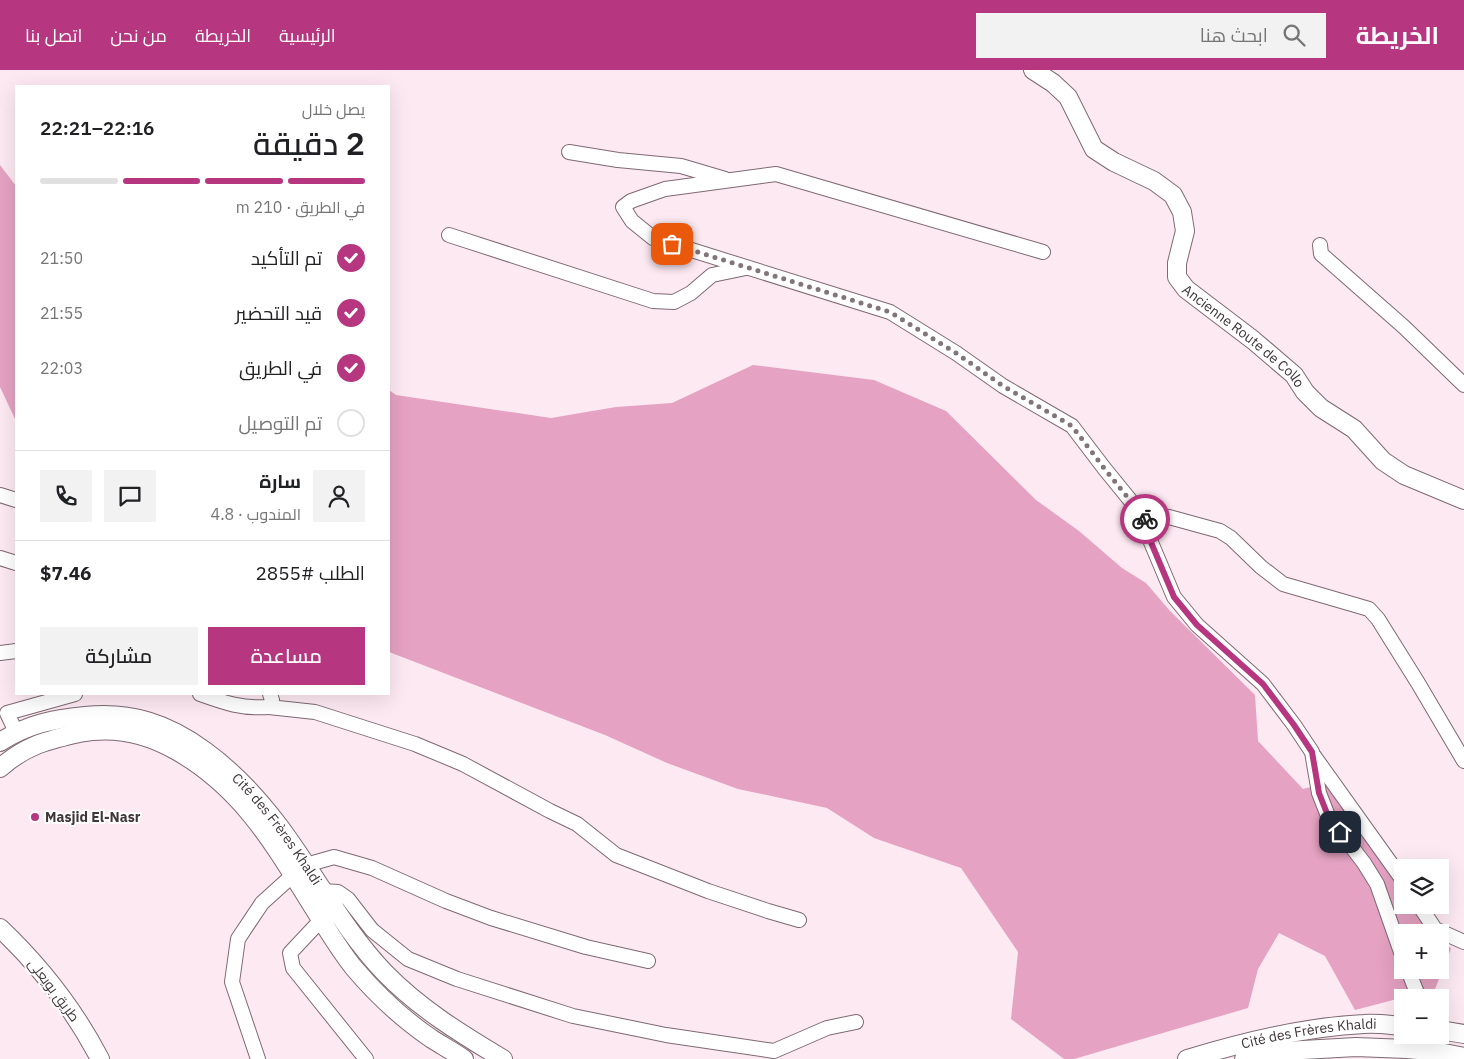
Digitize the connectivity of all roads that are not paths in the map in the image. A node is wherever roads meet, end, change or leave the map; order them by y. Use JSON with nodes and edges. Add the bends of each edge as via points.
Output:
{"nodes":[{"id":1,"x":1033,"y":70,"type":"edge"},
{"id":2,"x":569,"y":152,"type":"dead end"},
{"id":3,"x":730,"y":180,"type":"junction"},
{"id":4,"x":448,"y":235,"type":"dead end"},
{"id":5,"x":1320,"y":244,"type":"dead end"},
{"id":6,"x":1043,"y":252,"type":"dead end"},
{"id":7,"x":747,"y":268,"type":"junction"},
{"id":8,"x":1464,"y":385,"type":"edge"},
{"id":9,"x":0,"y":495,"type":"edge"},
{"id":10,"x":15,"y":500,"type":"edge"},
{"id":11,"x":1464,"y":500,"type":"edge"},
{"id":12,"x":1152,"y":527,"type":"junction"},
{"id":13,"x":0,"y":558,"type":"edge"},
{"id":14,"x":15,"y":563,"type":"edge"},
{"id":15,"x":15,"y":651,"type":"edge"},
{"id":16,"x":0,"y":652,"type":"edge"},
{"id":17,"x":71,"y":695,"type":"edge"},
{"id":18,"x":203,"y":695,"type":"edge"},
{"id":19,"x":269,"y":700,"type":"edge"},
{"id":20,"x":4,"y":714,"type":"edge"},
{"id":21,"x":16,"y":732,"type":"junction"},
{"id":22,"x":0,"y":742,"type":"edge"},
{"id":23,"x":1312,"y":752,"type":"junction"},
{"id":24,"x":1464,"y":761,"type":"edge"},
{"id":25,"x":0,"y":768,"type":"edge"},
{"id":26,"x":1394,"y":868,"type":"edge"},
{"id":27,"x":299,"y":870,"type":"junction"},
{"id":28,"x":315,"y":894,"type":"junction"},
{"id":29,"x":338,"y":913,"type":"junction"},
{"id":30,"x":1425,"y":914,"type":"edge"},
{"id":31,"x":322,"y":920,"type":"junction"},
{"id":32,"x":799,"y":920,"type":"dead end"},
{"id":33,"x":0,"y":928,"type":"edge"},
{"id":34,"x":1394,"y":932,"type":"edge"},
{"id":35,"x":1464,"y":942,"type":"edge"},
{"id":36,"x":648,"y":961,"type":"dead end"},
{"id":37,"x":856,"y":1022,"type":"dead end"},
{"id":38,"x":1394,"y":1025,"type":"edge"},
{"id":39,"x":1449,"y":1032,"type":"edge"},
{"id":40,"x":1464,"y":1034,"type":"edge"},
{"id":41,"x":1436,"y":1044,"type":"edge"},
{"id":42,"x":1439,"y":1052,"type":"junction"},
{"id":43,"x":1464,"y":1057,"type":"edge"},
{"id":44,"x":100,"y":1059,"type":"edge"},
{"id":45,"x":258,"y":1059,"type":"edge"},
{"id":46,"x":366,"y":1059,"type":"edge"},
{"id":47,"x":464,"y":1059,"type":"edge"},
{"id":48,"x":503,"y":1059,"type":"edge"},
{"id":49,"x":1187,"y":1059,"type":"edge"},
{"id":50,"x":1244,"y":1059,"type":"edge"}],
"edges":[{"from":1,"to":11,"type":"main road","name":"Ancienne Route de Collo","via":[[1068,97],[1094,149],[1154,181],[1173,195],[1182,212],[1185,231],[1177,277],[1186,289],[1294,374],[1305,392],[1321,408],[1354,429],[1383,461],[1404,475]]},
{"from":2,"to":3,"type":"street","via":[[682,166]]},
{"from":3,"to":6,"type":"street","via":[[776,174]]},
{"from":3,"to":7,"type":"street","via":[[665,189],[631,200],[623,207],[632,221],[653,238]]},
{"from":4,"to":7,"type":"street","via":[[653,301],[674,302],[691,293],[712,275]]},
{"from":5,"to":8,"type":"street","via":[[1321,254],[1404,326]]},
{"from":7,"to":12,"type":"street","via":[[890,312],[1003,386],[1072,426]]},
{"from":9,"to":10,"type":"street"},
{"from":12,"to":23,"type":"street","via":[[1150,540],[1174,597],[1197,625],[1263,684]]},
{"from":12,"to":24,"type":"street","via":[[1158,519],[1169,517],[1220,532],[1283,584],[1369,609]]},
{"from":13,"to":14,"type":"street"},
{"from":15,"to":16,"type":"street"},
{"from":17,"to":20,"type":"street"},
{"from":18,"to":19,"type":"street","via":[[250,708]]},
{"from":19,"to":32,"type":"street","via":[[415,744],[463,764],[577,824],[616,855],[708,891]]},
{"from":20,"to":21,"type":"street"},
{"from":21,"to":22,"type":"main road","name":"Cité des Frères Khaldi"},
{"from":21,"to":27,"type":"main road","name":"Cité des Frères Khaldi","via":[[62,718],[94,715],[125,715],[166,728],[192,742],[242,782],[280,827]]},
{"from":23,"to":26,"type":"street"},
{"from":23,"to":34,"type":"street","via":[[1319,793],[1328,816],[1377,884]]},
{"from":25,"to":27,"type":"main road","name":"Cité des Frères Khaldi","via":[[26,749],[46,741],[90,731],[140,734],[210,772],[231,790]]},
{"from":27,"to":28,"type":"main road","name":"Cité des Frères Khaldi"},
{"from":27,"to":36,"type":"street","via":[[334,858],[372,868],[491,918],[586,947]]},
{"from":27,"to":45,"type":"street","via":[[262,903],[238,939],[232,982]]},
{"from":28,"to":29,"type":"main road","name":"Cité des Frères Khaldi"},
{"from":28,"to":31,"type":"main road","name":"Cité des Frères Khaldi"},
{"from":28,"to":37,"type":"street","via":[[338,892],[348,899],[372,930],[408,959],[457,979],[573,1016],[666,1036],[774,1051],[827,1028]]},
{"from":29,"to":31,"type":"street"},
{"from":29,"to":48,"type":"main road","name":"Cité des Frères Khaldi","via":[[384,972],[408,995]]},
{"from":30,"to":35,"type":"street","via":[[1435,929]]},
{"from":31,"to":46,"type":"street","via":[[290,953],[293,968]]},
{"from":31,"to":47,"type":"main road","name":"Cité des Frères Khaldi","via":[[353,966],[383,999],[431,1039]]},
{"from":33,"to":44,"type":"main road","name":"طريق بويعلى","via":[[51,982]]},
{"from":38,"to":49,"type":"main road","name":"Cité des Frères Khaldi","via":[[1366,1023],[1296,1032]]},
{"from":39,"to":40,"type":"main road"},
{"from":41,"to":42,"type":"street"},
{"from":42,"to":43,"type":"main road","name":"Cité des Frères Khaldi"},
{"from":42,"to":50,"type":"main road","name":"Cité des Frères Khaldi","via":[[1356,1047],[1286,1051]]}]}
